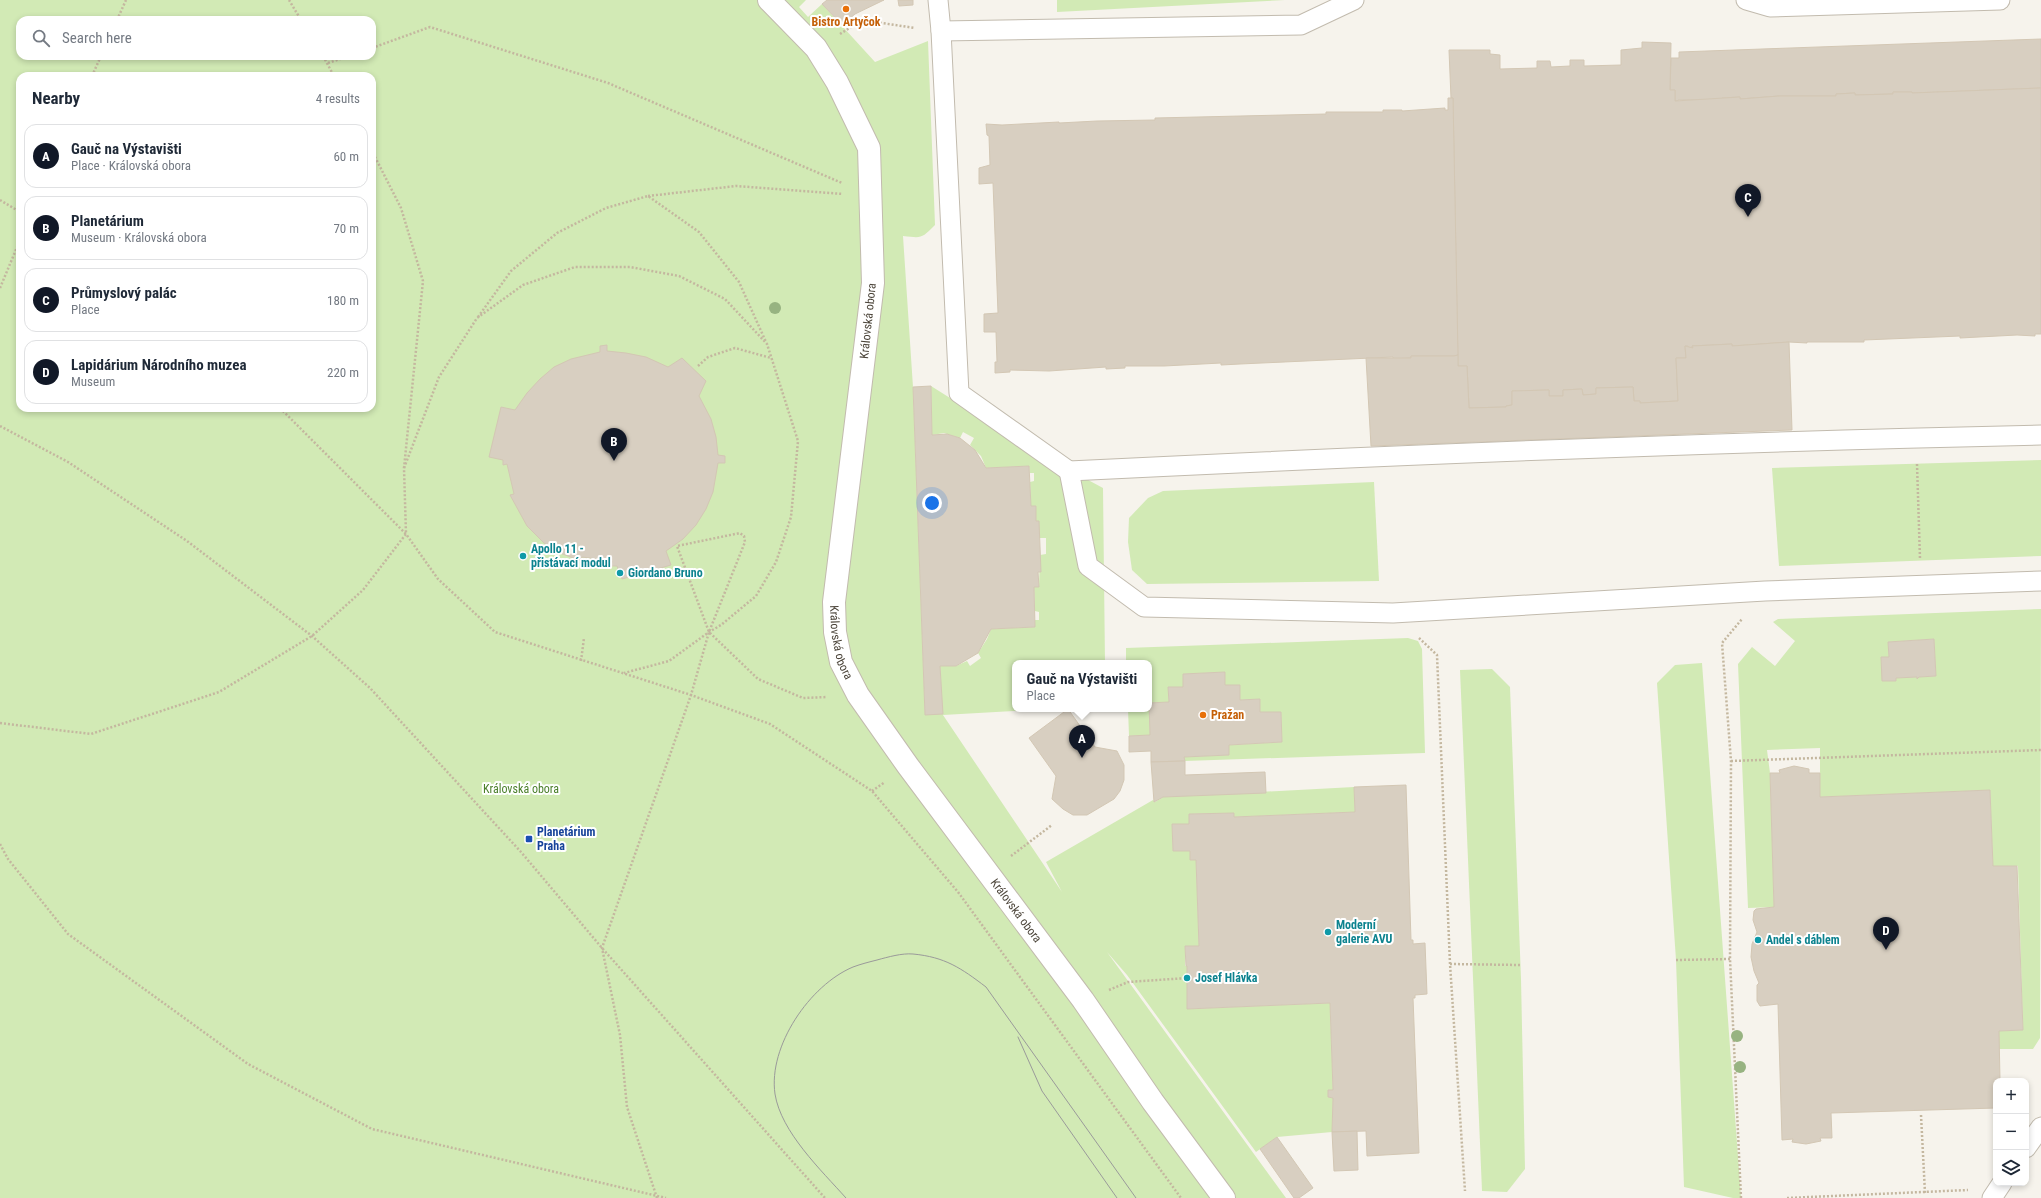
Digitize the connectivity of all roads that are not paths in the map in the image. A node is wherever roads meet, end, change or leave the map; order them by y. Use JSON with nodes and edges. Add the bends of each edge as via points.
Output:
{"nodes":[{"id":1,"x":769,"y":0,"type":"edge"},
{"id":2,"x":938,"y":0,"type":"edge"},
{"id":3,"x":1350,"y":0,"type":"edge"},
{"id":4,"x":1354,"y":0,"type":"edge"},
{"id":5,"x":1746,"y":0,"type":"edge"},
{"id":6,"x":2000,"y":0,"type":"edge"},
{"id":7,"x":1771,"y":3,"type":"edge"},
{"id":8,"x":941,"y":31,"type":"junction"},
{"id":9,"x":2041,"y":435,"type":"edge"},
{"id":10,"x":1069,"y":471,"type":"junction"},
{"id":11,"x":2041,"y":581,"type":"edge"},
{"id":12,"x":2041,"y":1126,"type":"edge"},
{"id":13,"x":2029,"y":1144,"type":"edge"},
{"id":14,"x":1224,"y":1198,"type":"edge"}],
"edges":[{"from":1,"to":14,"type":"street","name":"Královská obora","via":[[816,48],[837,82],[869,148],[873,283],[834,602],[835,632],[841,662],[858,695],[908,766],[1083,1000],[1153,1102]]},
{"from":2,"to":8,"type":"lane"},
{"from":3,"to":4,"type":"lane"},
{"from":3,"to":8,"type":"lane","via":[[1301,25]]},
{"from":5,"to":7,"type":"lane"},
{"from":6,"to":7,"type":"lane"},
{"from":8,"to":10,"type":"lane","via":[[959,393]]},
{"from":9,"to":10,"type":"lane","via":[[1763,441]]},
{"from":10,"to":11,"type":"lane","via":[[1088,566],[1144,607],[1393,613],[1765,592]]},
{"from":12,"to":13,"type":"lane"}]}
